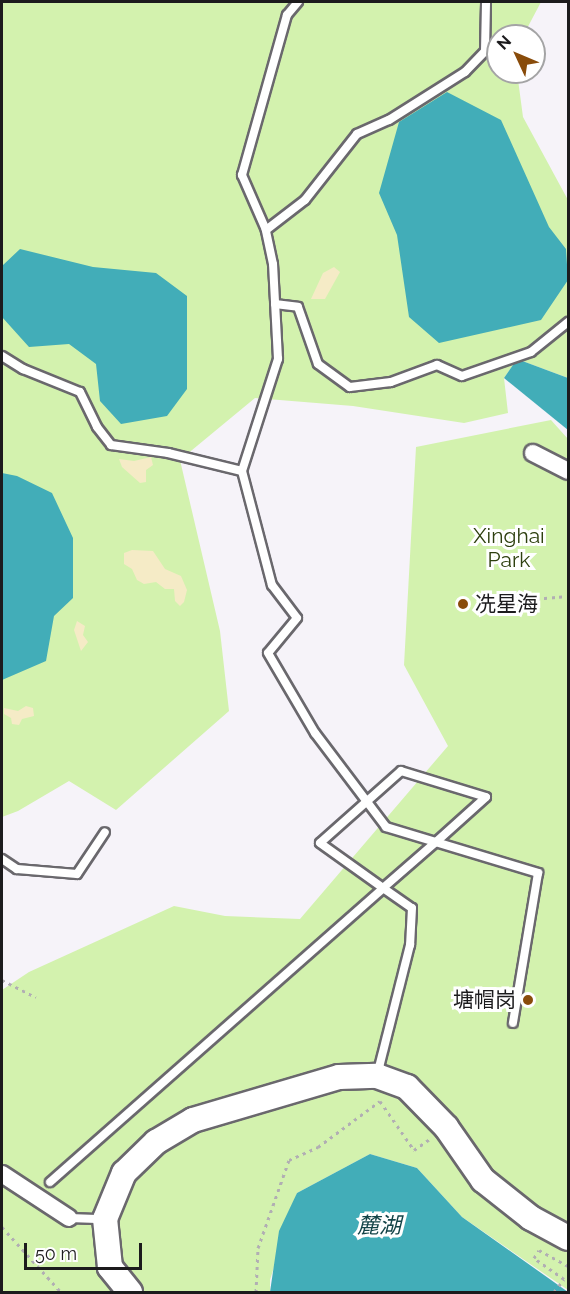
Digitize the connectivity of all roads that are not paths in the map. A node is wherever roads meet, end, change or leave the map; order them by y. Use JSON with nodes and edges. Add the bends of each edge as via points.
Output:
{"nodes":[{"id":1,"x":298,"y":2,"type":"edge"},
{"id":2,"x":486,"y":2,"type":"edge"},
{"id":3,"x":266,"y":230,"type":"junction"},
{"id":4,"x":275,"y":304,"type":"junction"},
{"id":5,"x":568,"y":322,"type":"edge"},
{"id":6,"x":2,"y":356,"type":"edge"},
{"id":7,"x":533,"y":453,"type":"dead end"},
{"id":8,"x":242,"y":471,"type":"junction"},
{"id":9,"x":568,"y":471,"type":"edge"},
{"id":10,"x":366,"y":799,"type":"junction"},
{"id":11,"x":105,"y":832,"type":"dead end"},
{"id":12,"x":436,"y":842,"type":"junction"},
{"id":13,"x":2,"y":859,"type":"edge"},
{"id":14,"x":383,"y":888,"type":"junction"},
{"id":15,"x":513,"y":1023,"type":"dead end"},
{"id":16,"x":377,"y":1076,"type":"junction"},
{"id":17,"x":2,"y":1174,"type":"edge"},
{"id":18,"x":50,"y":1182,"type":"dead end"},
{"id":19,"x":69,"y":1218,"type":"joint"},
{"id":20,"x":105,"y":1219,"type":"junction"},
{"id":21,"x":568,"y":1238,"type":"edge"},
{"id":22,"x":130,"y":1293,"type":"edge"}],
"edges":[{"from":1,"to":3,"type":"lane","via":[[287,15],[242,175]]},
{"from":2,"to":3,"type":"lane","via":[[485,51],[465,72],[389,120],[357,134],[305,200]]},
{"from":3,"to":4,"type":"lane"},
{"from":4,"to":5,"type":"lane","via":[[298,307],[318,364],[350,387],[391,382],[437,365],[462,376],[531,352]]},
{"from":4,"to":8,"type":"lane","via":[[278,359]]},
{"from":6,"to":8,"type":"lane","via":[[23,369],[80,392],[111,445],[168,453]]},
{"from":7,"to":9,"type":"street"},
{"from":8,"to":10,"type":"lane","via":[[272,585],[297,618],[268,653],[315,733]]},
{"from":10,"to":12,"type":"lane","via":[[386,827]]},
{"from":10,"to":12,"type":"lane","via":[[401,771],[486,797]]},
{"from":10,"to":14,"type":"lane","via":[[320,843]]},
{"from":11,"to":13,"type":"lane","via":[[77,874],[17,869]]},
{"from":12,"to":14,"type":"lane"},
{"from":12,"to":15,"type":"lane","via":[[538,873]]},
{"from":14,"to":16,"type":"lane","via":[[412,908],[410,945]]},
{"from":14,"to":18,"type":"lane"},
{"from":16,"to":20,"type":"street","via":[[339,1077],[193,1120],[156,1142],[124,1173]]},
{"from":16,"to":21,"type":"street","via":[[407,1087],[446,1127],[483,1180],[531,1218]]},
{"from":17,"to":19,"type":"street"},
{"from":19,"to":20,"type":"lane"},
{"from":20,"to":22,"type":"street","via":[[110,1267]]}]}
